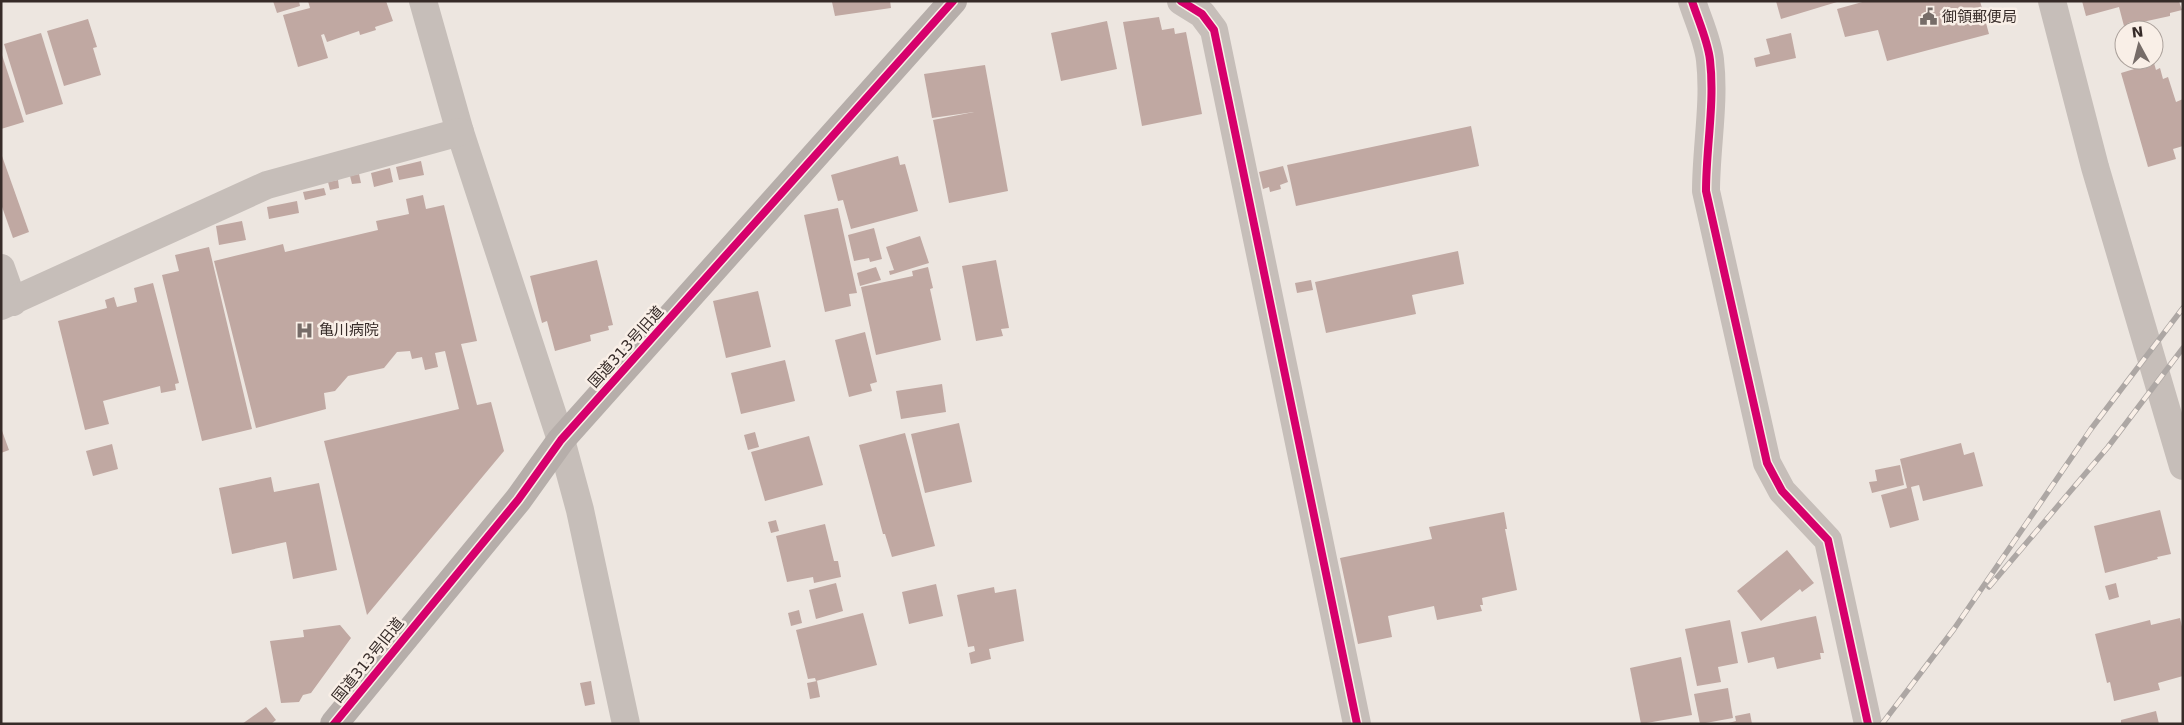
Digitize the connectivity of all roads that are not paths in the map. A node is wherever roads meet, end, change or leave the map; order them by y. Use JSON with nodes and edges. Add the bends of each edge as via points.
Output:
{"nodes":[{"id":1,"x":423,"y":1,"type":"edge"},
{"id":2,"x":953,"y":1,"type":"edge"},
{"id":3,"x":1181,"y":1,"type":"edge"},
{"id":4,"x":1692,"y":1,"type":"edge"},
{"id":5,"x":2052,"y":1,"type":"edge"},
{"id":6,"x":460,"y":132,"type":"junction"},
{"id":7,"x":1,"y":268,"type":"edge"},
{"id":8,"x":7,"y":304,"type":"edge"},
{"id":9,"x":561,"y":440,"type":"junction"},
{"id":10,"x":2183,"y":466,"type":"edge"},
{"id":11,"x":334,"y":724,"type":"edge"},
{"id":12,"x":626,"y":724,"type":"edge"},
{"id":13,"x":1357,"y":724,"type":"edge"},
{"id":14,"x":1868,"y":724,"type":"edge"}],
"edges":[{"from":1,"to":6,"type":"street"},
{"from":2,"to":9,"type":"street","name":"国道313号旧道"},
{"from":3,"to":13,"type":"street","via":[[1202,14],[1214,30]]},
{"from":4,"to":14,"type":"street","via":[[1710,59],[1711,109],[1706,191],[1767,463],[1782,491],[1828,540]]},
{"from":5,"to":10,"type":"street","via":[[2095,167]]},
{"from":6,"to":8,"type":"street","via":[[267,185]]},
{"from":6,"to":9,"type":"street"},
{"from":7,"to":8,"type":"street"},
{"from":9,"to":11,"type":"street","name":"国道313号旧道","via":[[518,500]]},
{"from":9,"to":12,"type":"street","via":[[580,510]]}]}
